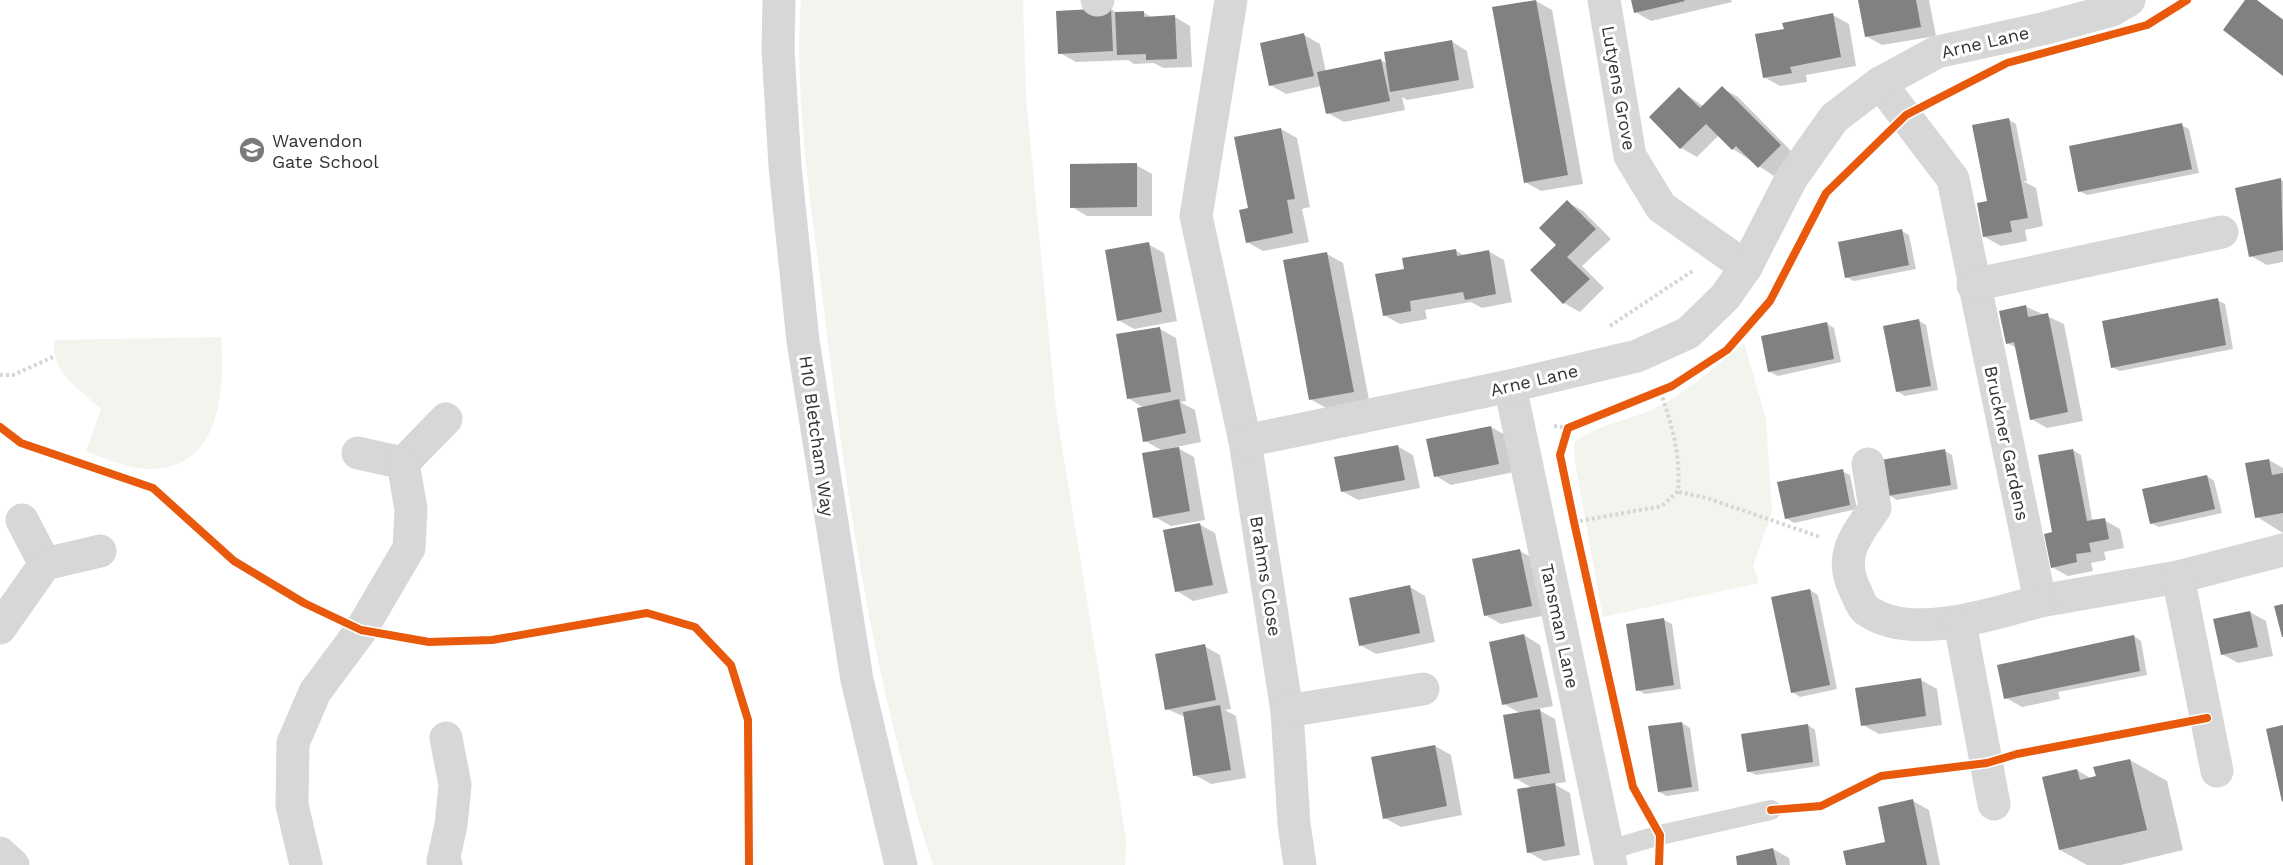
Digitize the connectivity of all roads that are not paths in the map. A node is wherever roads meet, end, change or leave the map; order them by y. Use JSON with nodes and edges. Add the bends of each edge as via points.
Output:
{"nodes":[{"id":1,"x":779,"y":0,"type":"edge"},
{"id":2,"x":1231,"y":0,"type":"edge"},
{"id":3,"x":1604,"y":0,"type":"edge"},
{"id":4,"x":2117,"y":3,"type":"edge"},
{"id":5,"x":1880,"y":83,"type":"junction"},
{"id":6,"x":2222,"y":232,"type":"dead end"},
{"id":7,"x":1746,"y":267,"type":"junction"},
{"id":8,"x":1973,"y":285,"type":"junction"},
{"id":9,"x":1510,"y":386,"type":"junction"},
{"id":10,"x":446,"y":419,"type":"dead end"},
{"id":11,"x":1245,"y":441,"type":"junction"},
{"id":12,"x":358,"y":453,"type":"dead end"},
{"id":13,"x":403,"y":463,"type":"junction"},
{"id":14,"x":1868,"y":464,"type":"dead end"},
{"id":15,"x":22,"y":520,"type":"dead end"},
{"id":16,"x":100,"y":550,"type":"dead end"},
{"id":17,"x":2283,"y":550,"type":"edge"},
{"id":18,"x":45,"y":564,"type":"junction"},
{"id":19,"x":2178,"y":577,"type":"junction"},
{"id":20,"x":2040,"y":602,"type":"junction"},
{"id":21,"x":1960,"y":623,"type":"junction"},
{"id":22,"x":0,"y":628,"type":"edge"},
{"id":23,"x":1423,"y":689,"type":"dead end"},
{"id":24,"x":1287,"y":711,"type":"junction"},
{"id":25,"x":446,"y":738,"type":"dead end"},
{"id":26,"x":2217,"y":771,"type":"dead end"},
{"id":27,"x":1994,"y":804,"type":"dead end"},
{"id":28,"x":1771,"y":810,"type":"dead end"},
{"id":29,"x":0,"y":853,"type":"edge"},
{"id":30,"x":1610,"y":858,"type":"edge"},
{"id":31,"x":437,"y":864,"type":"edge"},
{"id":32,"x":13,"y":865,"type":"edge"},
{"id":33,"x":306,"y":865,"type":"edge"},
{"id":34,"x":901,"y":865,"type":"edge"},
{"id":35,"x":1300,"y":865,"type":"edge"}],
"edges":[{"from":1,"to":34,"type":"street","name":"H10 Bletcham Way","via":[[785,166],[803,341],[857,681]]},
{"from":2,"to":11,"type":"street","via":[[1196,216]]},
{"from":3,"to":7,"type":"street","name":"Lutyens Grove","via":[[1630,156],[1661,207]]},
{"from":4,"to":5,"type":"street","name":"Arne Lane","via":[[2042,29],[1936,52]]},
{"from":5,"to":7,"type":"street","name":"Arne Lane","via":[[1834,118],[1791,179]]},
{"from":5,"to":8,"type":"street","name":"Bruckner Gardens","via":[[1953,178]]},
{"from":6,"to":8,"type":"street"},
{"from":7,"to":9,"type":"street","name":"Arne Lane","via":[[1725,297],[1688,333],[1637,356]]},
{"from":8,"to":20,"type":"street","name":"Bruckner Gardens"},
{"from":9,"to":11,"type":"street","name":"Arne Lane"},
{"from":9,"to":30,"type":"street","name":"Tansman Lane"},
{"from":10,"to":13,"type":"street"},
{"from":11,"to":24,"type":"street","name":"Brahms Close"},
{"from":12,"to":13,"type":"street"},
{"from":13,"to":33,"type":"street","via":[[411,509],[409,548],[361,630],[315,692],[293,742],[292,805]]},
{"from":14,"to":21,"type":"street","via":[[1875,508],[1849,547],[1850,579],[1865,609],[1895,623]]},
{"from":15,"to":18,"type":"street"},
{"from":16,"to":18,"type":"street"},
{"from":17,"to":19,"type":"street"},
{"from":18,"to":22,"type":"street"},
{"from":19,"to":20,"type":"street"},
{"from":19,"to":26,"type":"street"},
{"from":20,"to":21,"type":"street"},
{"from":21,"to":27,"type":"street"},
{"from":23,"to":24,"type":"street"},
{"from":24,"to":35,"type":"street","name":"Brahms Close"},
{"from":25,"to":31,"type":"street","via":[[454,784],[451,825]]},
{"from":28,"to":30,"type":"lane","via":[[1660,835]]},
{"from":29,"to":32,"type":"street"}]}
